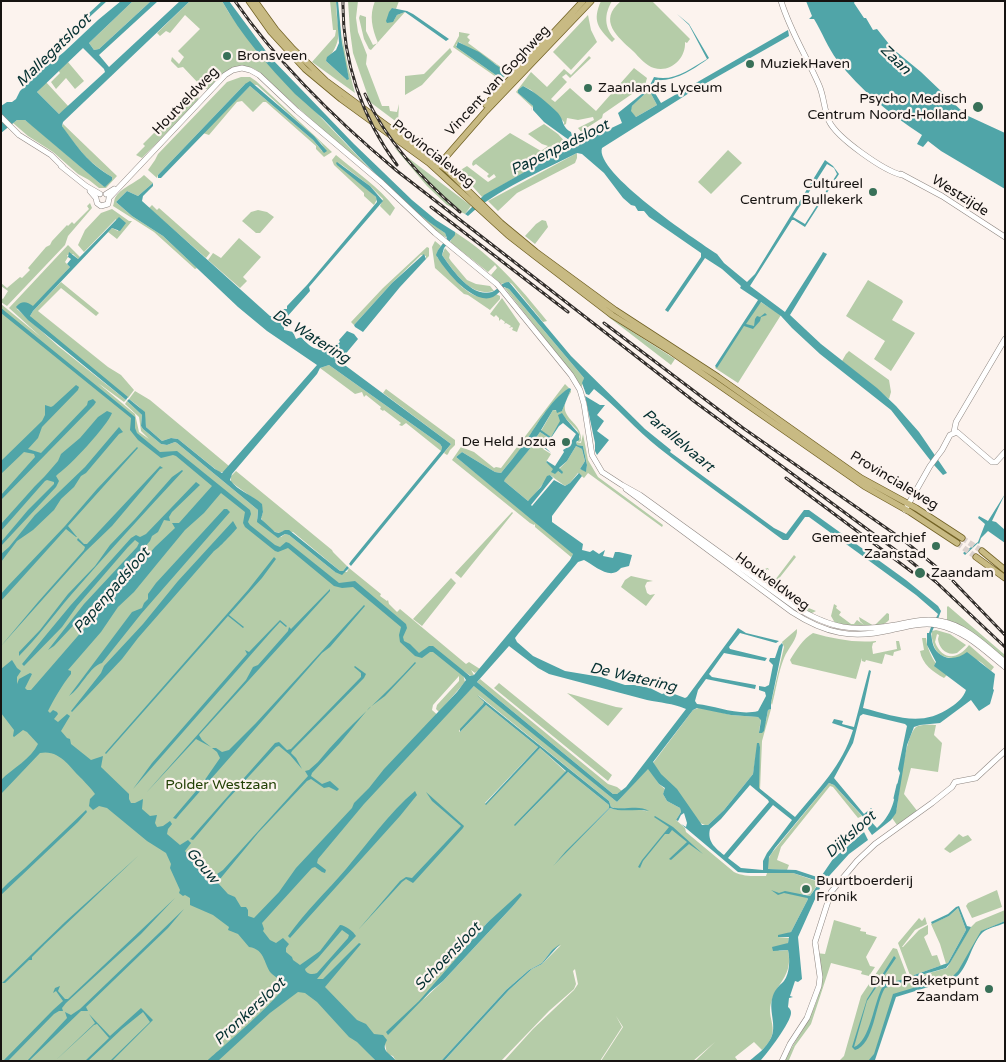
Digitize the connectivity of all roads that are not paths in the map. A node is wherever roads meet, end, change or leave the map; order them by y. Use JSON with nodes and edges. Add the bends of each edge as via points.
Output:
{"nodes":[{"id":1,"x":249,"y":1,"type":"edge"},
{"id":2,"x":255,"y":1,"type":"edge"},
{"id":3,"x":583,"y":1,"type":"edge"},
{"id":4,"x":591,"y":1,"type":"edge"},
{"id":5,"x":781,"y":1,"type":"edge"},
{"id":6,"x":1,"y":117,"type":"edge"},
{"id":7,"x":437,"y":165,"type":"junction"},
{"id":8,"x":1005,"y":237,"type":"edge"},
{"id":9,"x":1005,"y":339,"type":"edge"},
{"id":10,"x":671,"y":349,"type":"junction"},
{"id":11,"x":711,"y":368,"type":"dead end"},
{"id":12,"x":718,"y":377,"type":"junction"},
{"id":13,"x":710,"y":380,"type":"junction"},
{"id":14,"x":787,"y":429,"type":"junction"},
{"id":15,"x":956,"y":432,"type":"junction"},
{"id":16,"x":1005,"y":452,"type":"edge"},
{"id":17,"x":905,"y":506,"type":"junction"},
{"id":18,"x":673,"y":521,"type":"junction"},
{"id":19,"x":982,"y":550,"type":"tunnel mouth"},
{"id":20,"x":976,"y":557,"type":"tunnel mouth"},
{"id":21,"x":1005,"y":570,"type":"edge"},
{"id":22,"x":1005,"y":578,"type":"edge"},
{"id":23,"x":818,"y":620,"type":"junction"},
{"id":24,"x":935,"y":623,"type":"junction"},
{"id":25,"x":813,"y":625,"type":"junction"},
{"id":26,"x":1005,"y":662,"type":"edge"},
{"id":27,"x":1005,"y":668,"type":"edge"},
{"id":28,"x":1005,"y":751,"type":"edge"},
{"id":29,"x":782,"y":1061,"type":"edge"}],
"edges":[{"from":1,"to":7,"type":"main road","name":"Provincialeweg","via":[[271,32],[305,69],[341,99]]},
{"from":2,"to":7,"type":"main road","name":"Provincialeweg","via":[[292,49],[326,81]]},
{"from":3,"to":7,"type":"main road","name":"Vincent van Goghweg","via":[[454,140]]},
{"from":4,"to":7,"type":"main road","name":"Vincent van Goghweg"},
{"from":5,"to":8,"type":"street","name":"Westzijde","via":[[790,29],[820,87],[828,117],[834,126],[859,152],[942,196]]},
{"from":6,"to":18,"type":"street","name":"Houtveldweg","via":[[86,186],[103,196],[119,186],[225,75],[242,68],[259,75],[504,291],[580,390],[592,455],[602,472]]},
{"from":7,"to":10,"type":"main road","name":"Provincialeweg","via":[[485,211],[536,252],[613,312]]},
{"from":9,"to":15,"type":"street","via":[[958,420]]},
{"from":10,"to":12,"type":"main road","name":"Provincialeweg"},
{"from":10,"to":13,"type":"main road","name":"Provincialeweg"},
{"from":11,"to":12,"type":"main road"},
{"from":12,"to":13,"type":"main road"},
{"from":12,"to":14,"type":"main road","name":"Provincialeweg"},
{"from":13,"to":14,"type":"main road","name":"Provincialeweg"},
{"from":14,"to":17,"type":"main road","name":"Provincialeweg","via":[[864,486]]},
{"from":15,"to":16,"type":"street","via":[[989,461],[996,462]]},
{"from":15,"to":17,"type":"street"},
{"from":17,"to":17,"type":"main road","name":"Provincialeweg","via":[[938,529],[961,539],[956,533]]},
{"from":18,"to":23,"type":"street","name":"Houtveldweg"},
{"from":18,"to":25,"type":"street","name":"Houtveldweg"},
{"from":19,"to":21,"type":"main road"},
{"from":20,"to":22,"type":"main road"},
{"from":23,"to":24,"type":"street","name":"Houtveldweg","via":[[860,629],[921,620]]},
{"from":23,"to":25,"type":"street"},
{"from":24,"to":25,"type":"street","name":"Houtveldweg","via":[[860,635]]},
{"from":24,"to":26,"type":"street","name":"Houtveldweg","via":[[965,631]]},
{"from":24,"to":27,"type":"street","name":"Houtveldweg","via":[[965,636]]},
{"from":28,"to":29,"type":"street","via":[[976,778],[955,782],[903,826],[875,844],[830,893],[815,942],[819,986],[807,1018]]}]}
